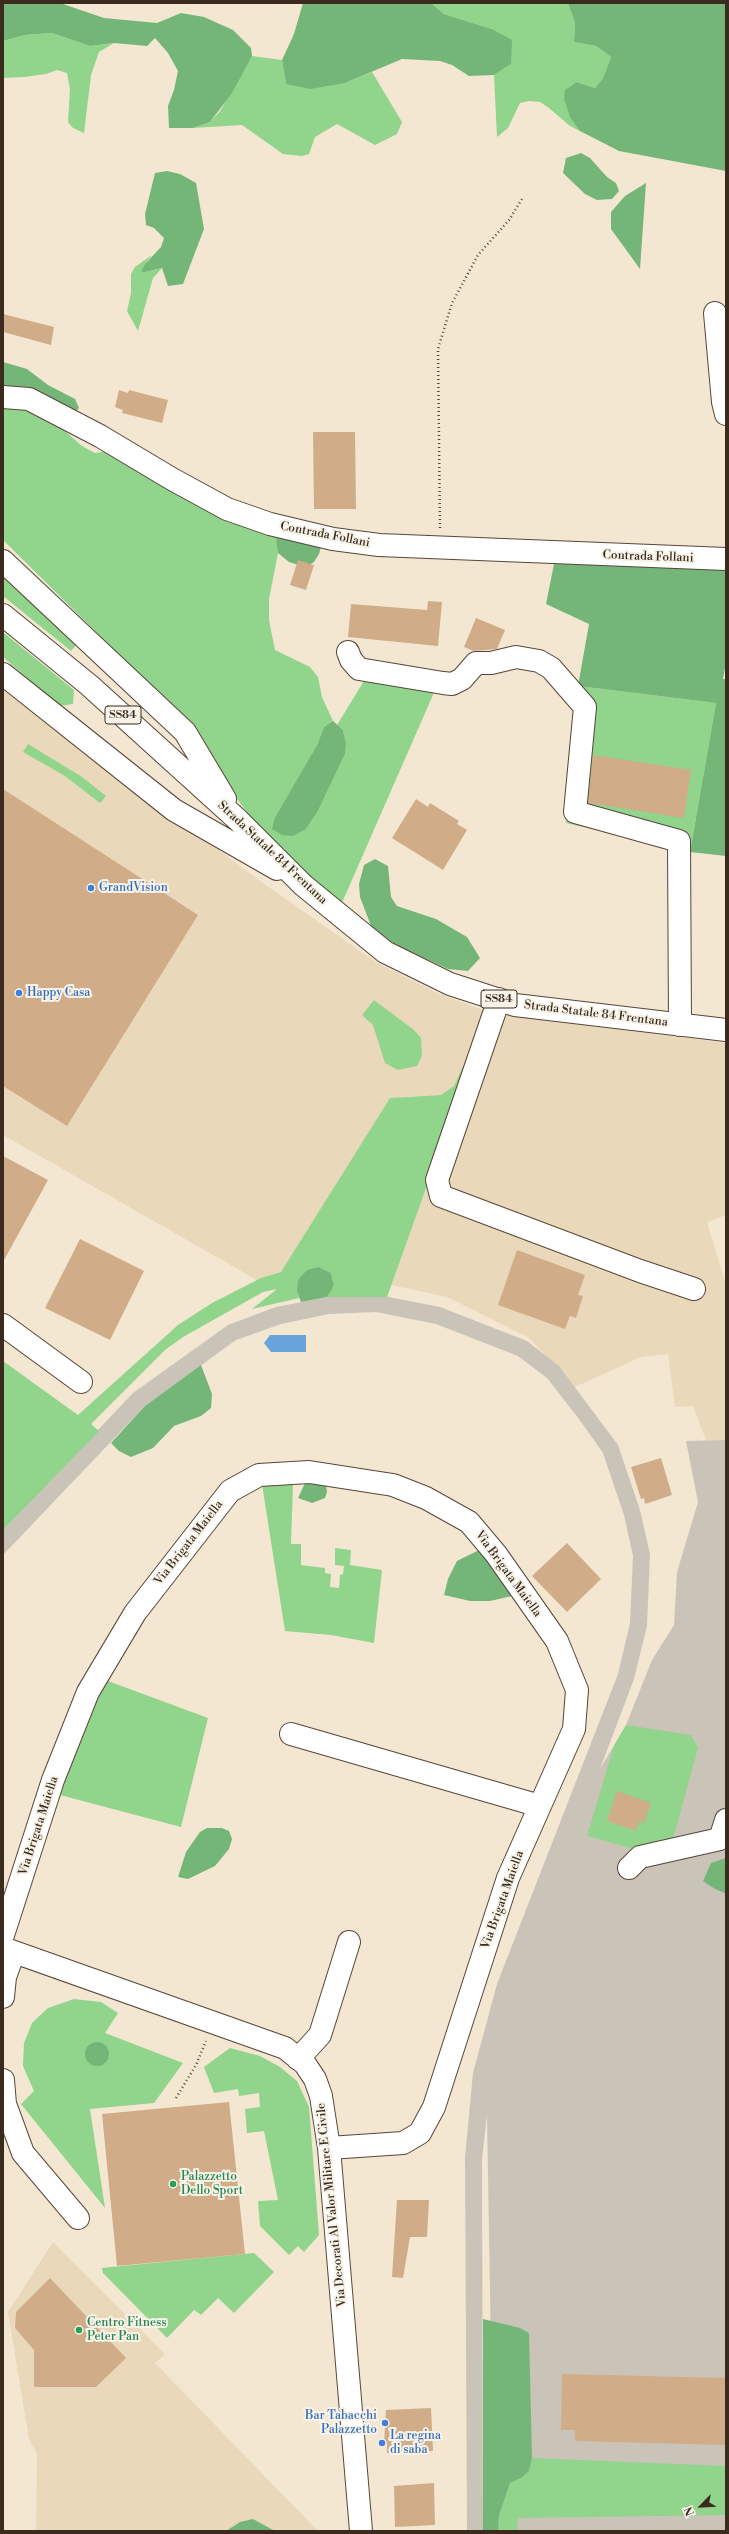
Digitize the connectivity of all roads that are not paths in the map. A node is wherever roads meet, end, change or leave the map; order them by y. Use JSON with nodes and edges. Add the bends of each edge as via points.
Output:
{"nodes":[{"id":1,"x":715,"y":313,"type":"dead end"},
{"id":2,"x":3,"y":397,"type":"edge"},
{"id":3,"x":726,"y":414,"type":"edge"},
{"id":4,"x":726,"y":560,"type":"edge"},
{"id":5,"x":3,"y":561,"type":"edge"},
{"id":6,"x":3,"y":615,"type":"edge"},
{"id":7,"x":348,"y":652,"type":"dead end"},
{"id":8,"x":3,"y":674,"type":"edge"},
{"id":9,"x":238,"y":820,"type":"junction"},
{"id":10,"x":303,"y":885,"type":"junction"},
{"id":11,"x":499,"y":999,"type":"junction"},
{"id":12,"x":680,"y":1025,"type":"junction"},
{"id":13,"x":726,"y":1030,"type":"edge"},
{"id":14,"x":694,"y":1289,"type":"dead end"},
{"id":15,"x":3,"y":1325,"type":"edge"},
{"id":16,"x":81,"y":1382,"type":"dead end"},
{"id":17,"x":291,"y":1734,"type":"dead end"},
{"id":18,"x":540,"y":1806,"type":"junction"},
{"id":19,"x":723,"y":1830,"type":"edge"},
{"id":20,"x":629,"y":1868,"type":"dead end"},
{"id":21,"x":348,"y":1942,"type":"dead end"},
{"id":22,"x":7,"y":1945,"type":"edge"},
{"id":23,"x":3,"y":1997,"type":"edge"},
{"id":24,"x":298,"y":2059,"type":"junction"},
{"id":25,"x":3,"y":2080,"type":"edge"},
{"id":26,"x":329,"y":2148,"type":"junction"},
{"id":27,"x":78,"y":2218,"type":"dead end"},
{"id":28,"x":361,"y":2531,"type":"edge"}],
"edges":[{"from":1,"to":3,"type":"street","via":[[722,402]]},
{"from":2,"to":4,"type":"street","name":"Contrada Follani","via":[[29,398],[227,509],[270,524],[379,546]]},
{"from":5,"to":9,"type":"street","via":[[185,732]]},
{"from":6,"to":9,"type":"street","name":"Strada Statale 84 Frentana","number":"SS84","via":[[89,685]]},
{"from":7,"to":12,"type":"street","via":[[350,660],[358,669],[452,684],[462,679],[476,664],[516,657],[539,661],[551,668],[585,706],[575,812],[679,841]]},
{"from":8,"to":10,"type":"street","via":[[174,810]]},
{"from":9,"to":10,"type":"street","name":"Strada Statale 84 Frentana","number":"SS84"},
{"from":10,"to":11,"type":"street","name":"Strada Statale 84 Frentana","number":"SS84","via":[[385,952],[450,984]]},
{"from":11,"to":12,"type":"street","name":"Strada Statale 84 Frentana","number":"SS84","via":[[515,1004]]},
{"from":11,"to":14,"type":"street","via":[[437,1180],[441,1196]]},
{"from":12,"to":13,"type":"street","name":"Strada Statale 84 Frentana","number":"SS84"},
{"from":15,"to":16,"type":"street"},
{"from":17,"to":18,"type":"street"},
{"from":18,"to":22,"type":"street","name":"Via Brigata Maiella","via":[[574,1729],[577,1690],[557,1641],[483,1537],[469,1522],[426,1498],[393,1484],[309,1472],[260,1475],[230,1491],[189,1542],[135,1613],[88,1692],[54,1780]]},
{"from":18,"to":26,"type":"street","name":"Via Brigata Maiella","via":[[508,1878],[434,2108],[420,2133],[403,2143]]},
{"from":19,"to":20,"type":"street","via":[[640,1857]]},
{"from":21,"to":24,"type":"street","via":[[320,2035]]},
{"from":22,"to":23,"type":"street","name":"Via Brigata Maiella"},
{"from":22,"to":24,"type":"street","name":"Via Decorati Al Valor Militare E Civile","via":[[285,2048]]},
{"from":24,"to":26,"type":"street","name":"Via Decorati Al Valor Militare E Civile","via":[[316,2079]]},
{"from":25,"to":27,"type":"street","via":[[5,2104],[23,2153]]},
{"from":26,"to":28,"type":"street","name":"Via Decorati Al Valor Militare E Civile"}]}
